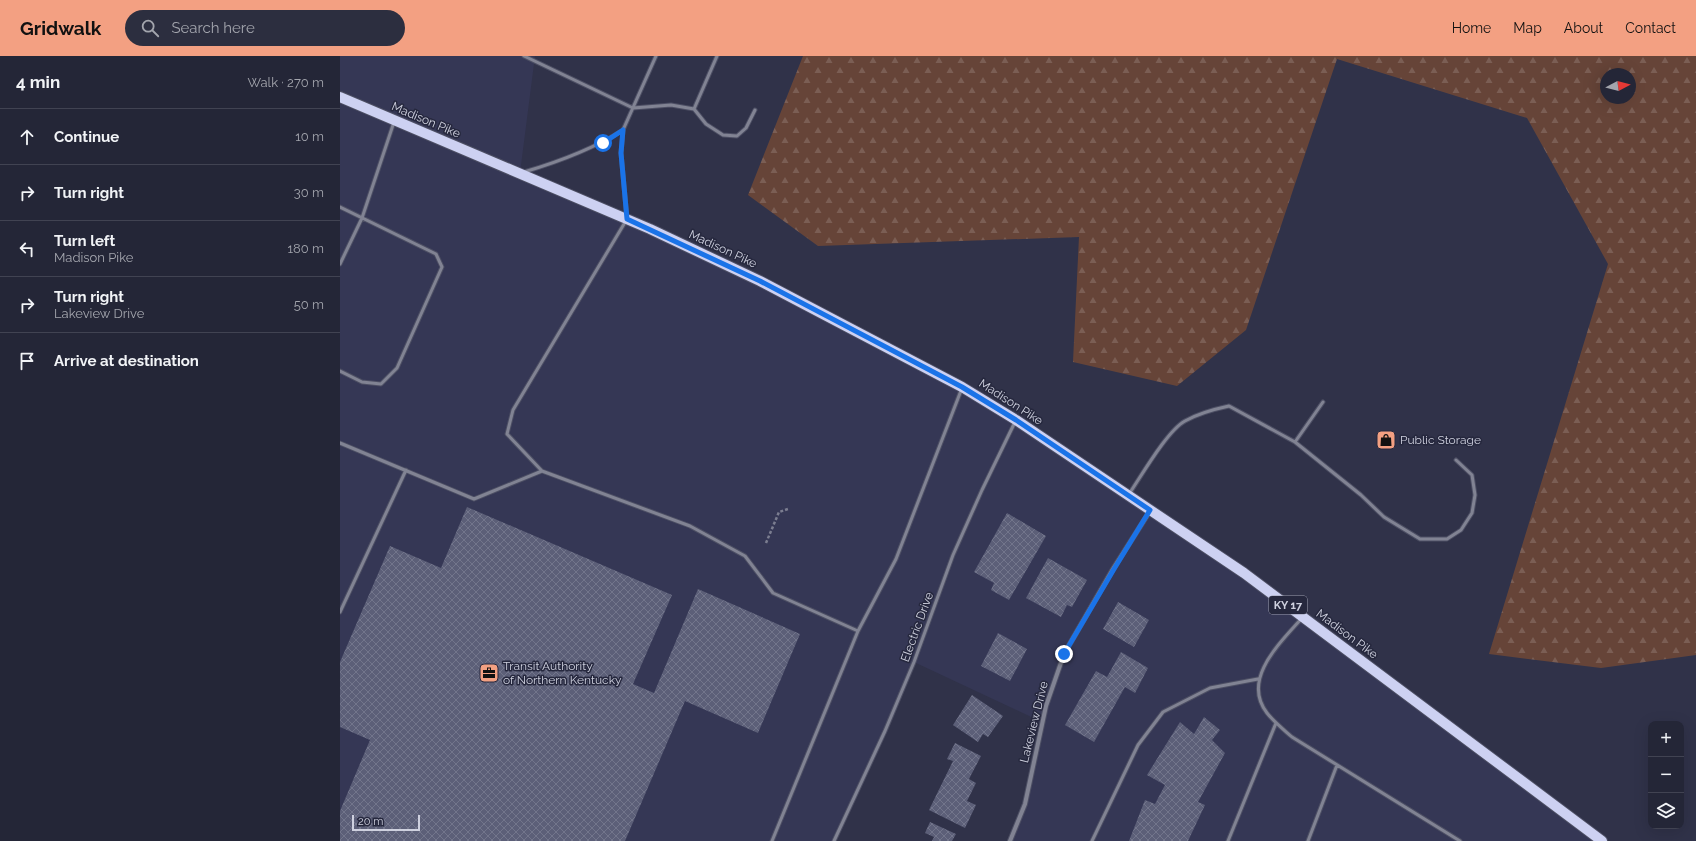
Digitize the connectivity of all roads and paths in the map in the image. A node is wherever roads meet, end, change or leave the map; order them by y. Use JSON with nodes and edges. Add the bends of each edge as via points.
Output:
{"nodes":[{"id":1,"x":524,"y":56,"type":"edge"},
{"id":2,"x":656,"y":56,"type":"edge"},
{"id":3,"x":717,"y":56,"type":"edge"},
{"id":4,"x":340,"y":97,"type":"edge"},
{"id":5,"x":633,"y":108,"type":"junction"},
{"id":6,"x":694,"y":108,"type":"junction"},
{"id":7,"x":755,"y":110,"type":"dead end"},
{"id":8,"x":394,"y":121,"type":"junction"},
{"id":9,"x":623,"y":130,"type":"junction"},
{"id":10,"x":519,"y":173,"type":"junction"},
{"id":11,"x":340,"y":207,"type":"edge"},
{"id":12,"x":362,"y":218,"type":"junction"},
{"id":13,"x":627,"y":219,"type":"junction"},
{"id":14,"x":340,"y":264,"type":"edge"},
{"id":15,"x":340,"y":371,"type":"edge"},
{"id":16,"x":962,"y":387,"type":"junction"},
{"id":17,"x":1323,"y":402,"type":"dead end"},
{"id":18,"x":1016,"y":420,"type":"junction"},
{"id":19,"x":1295,"y":442,"type":"junction"},
{"id":20,"x":340,"y":443,"type":"edge"},
{"id":21,"x":1456,"y":460,"type":"dead end"},
{"id":22,"x":406,"y":470,"type":"junction"},
{"id":23,"x":542,"y":471,"type":"junction"},
{"id":24,"x":1128,"y":496,"type":"junction"},
{"id":25,"x":788,"y":509,"type":"dead end"},
{"id":26,"x":1150,"y":510,"type":"junction"},
{"id":27,"x":766,"y":543,"type":"dead end"},
{"id":28,"x":340,"y":612,"type":"edge"},
{"id":29,"x":1303,"y":616,"type":"junction"},
{"id":30,"x":858,"y":631,"type":"junction"},
{"id":31,"x":1258,"y":680,"type":"junction"},
{"id":32,"x":1276,"y":723,"type":"junction"},
{"id":33,"x":1337,"y":765,"type":"junction"},
{"id":34,"x":772,"y":841,"type":"edge"},
{"id":35,"x":834,"y":841,"type":"edge"},
{"id":36,"x":1010,"y":841,"type":"edge"},
{"id":37,"x":1092,"y":841,"type":"edge"},
{"id":38,"x":1228,"y":841,"type":"edge"},
{"id":39,"x":1308,"y":841,"type":"edge"},
{"id":40,"x":1460,"y":841,"type":"edge"},
{"id":41,"x":1602,"y":841,"type":"edge"}],
"edges":[{"from":1,"to":5,"type":"lane"},
{"from":2,"to":5,"type":"lane"},
{"from":3,"to":6,"type":"lane"},
{"from":4,"to":8,"type":"main road","name":"Madison Pike","number":"KY 17"},
{"from":5,"to":6,"type":"lane","via":[[671,104]]},
{"from":5,"to":9,"type":"lane"},
{"from":6,"to":7,"type":"lane","via":[[706,124],[723,135],[737,136],[746,128]]},
{"from":8,"to":10,"type":"main road","name":"Madison Pike","number":"KY 17"},
{"from":8,"to":12,"type":"lane"},
{"from":9,"to":10,"type":"lane","via":[[603,143],[540,168]]},
{"from":9,"to":13,"type":"lane","via":[[621,153]]},
{"from":10,"to":13,"type":"main road","name":"Madison Pike","number":"KY 17"},
{"from":11,"to":12,"type":"lane"},
{"from":12,"to":14,"type":"lane"},
{"from":12,"to":15,"type":"lane","via":[[436,254],[442,267],[398,368],[381,384],[362,382]]},
{"from":13,"to":16,"type":"main road","name":"Madison Pike","number":"KY 17","via":[[760,281]]},
{"from":13,"to":23,"type":"lane","via":[[513,410],[507,434]]},
{"from":16,"to":18,"type":"main road","name":"Madison Pike","number":"KY 17"},
{"from":16,"to":30,"type":"lane","via":[[896,559]]},
{"from":17,"to":19,"type":"lane"},
{"from":18,"to":24,"type":"main road","name":"Madison Pike","number":"KY 17"},
{"from":18,"to":35,"type":"lane","name":"Electric Drive","via":[[953,555],[914,662]]},
{"from":19,"to":21,"type":"lane","via":[[1361,495],[1384,517],[1420,539],[1447,539],[1461,530],[1472,513],[1475,495],[1472,476]]},
{"from":19,"to":24,"type":"lane","via":[[1230,406],[1214,409],[1185,421],[1172,431]]},
{"from":20,"to":22,"type":"lane"},
{"from":22,"to":23,"type":"lane","via":[[474,499]]},
{"from":22,"to":28,"type":"lane"},
{"from":23,"to":30,"type":"lane","via":[[690,526],[745,556],[774,593]]},
{"from":24,"to":26,"type":"main road","name":"Madison Pike","number":"KY 17"},
{"from":25,"to":27,"type":"path","via":[[779,512]]},
{"from":26,"to":29,"type":"main road","name":"Madison Pike","number":"KY 17"},
{"from":26,"to":36,"type":"street","name":"Lakeview Drive","via":[[1064,654],[1046,706],[1025,804]]},
{"from":29,"to":31,"type":"lane","via":[[1272,651]]},
{"from":29,"to":41,"type":"main road","name":"Madison Pike","number":"KY 17"},
{"from":30,"to":34,"type":"lane"},
{"from":31,"to":32,"type":"lane","via":[[1259,697],[1266,712]]},
{"from":31,"to":37,"type":"lane","via":[[1210,688],[1163,712],[1138,745]]},
{"from":32,"to":33,"type":"lane","via":[[1292,737]]},
{"from":32,"to":38,"type":"lane"},
{"from":33,"to":39,"type":"lane"},
{"from":33,"to":40,"type":"lane"}]}
